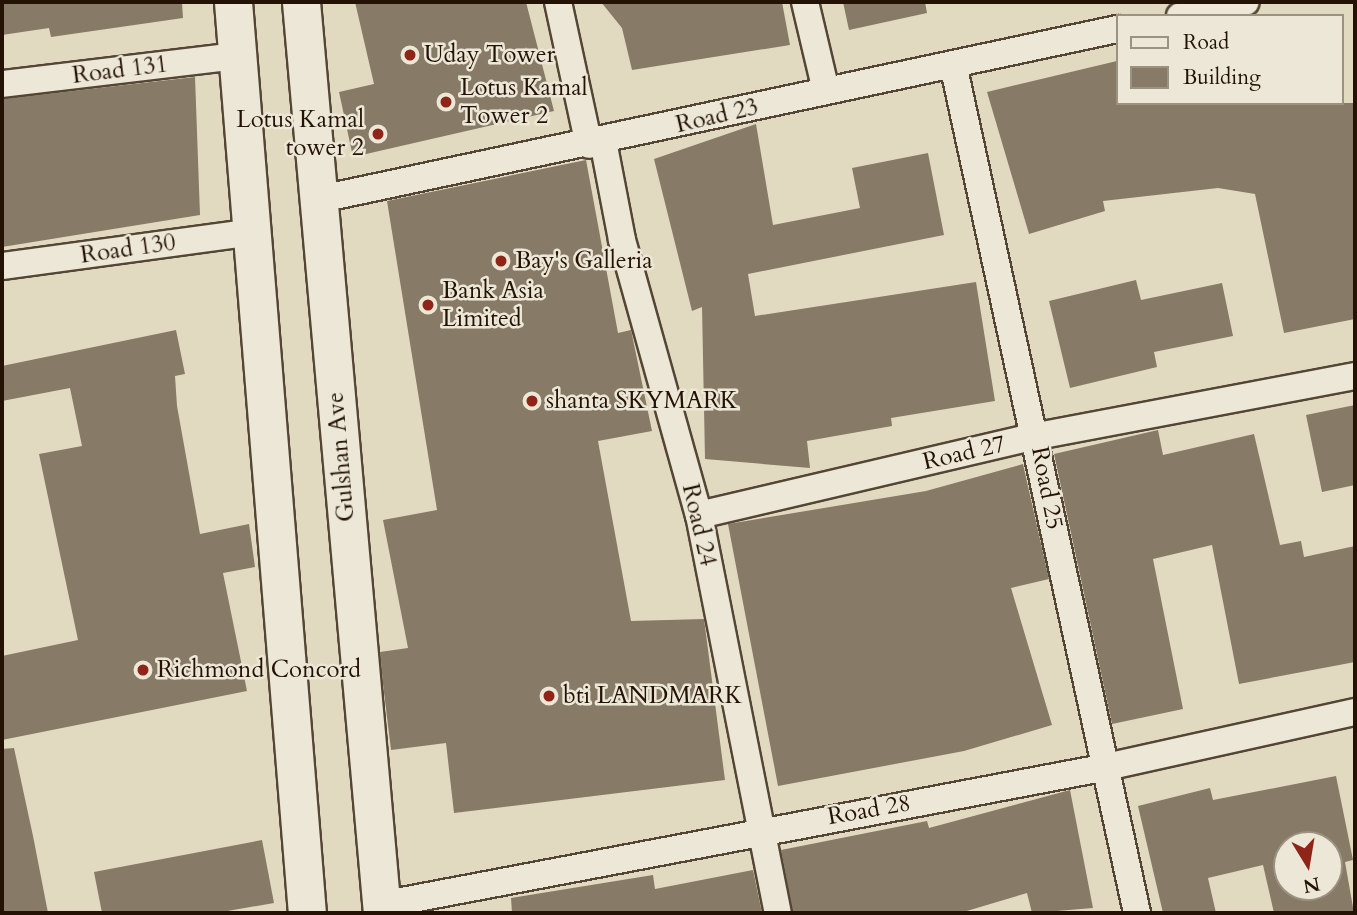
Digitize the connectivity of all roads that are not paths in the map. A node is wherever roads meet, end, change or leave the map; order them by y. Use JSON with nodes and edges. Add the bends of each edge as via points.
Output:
{"nodes":[{"id":1,"x":233,"y":2,"type":"edge"},
{"id":2,"x":301,"y":2,"type":"edge"},
{"id":3,"x":558,"y":2,"type":"edge"},
{"id":4,"x":805,"y":2,"type":"edge"},
{"id":5,"x":1246,"y":2,"type":"edge"},
{"id":6,"x":1190,"y":14,"type":"edge"},
{"id":7,"x":1116,"y":29,"type":"edge"},
{"id":8,"x":238,"y":56,"type":"junction"},
{"id":9,"x":953,"y":64,"type":"junction"},
{"id":10,"x":2,"y":84,"type":"edge"},
{"id":11,"x":826,"y":91,"type":"junction"},
{"id":12,"x":596,"y":143,"type":"junction"},
{"id":13,"x":316,"y":200,"type":"junction"},
{"id":14,"x":255,"y":232,"type":"junction"},
{"id":15,"x":2,"y":266,"type":"edge"},
{"id":16,"x":1355,"y":376,"type":"edge"},
{"id":17,"x":1037,"y":436,"type":"junction"},
{"id":18,"x":699,"y":515,"type":"junction"},
{"id":19,"x":1355,"y":712,"type":"edge"},
{"id":20,"x":1102,"y":768,"type":"junction"},
{"id":21,"x":761,"y":830,"type":"junction"},
{"id":22,"x":382,"y":909,"type":"edge"},
{"id":23,"x":307,"y":913,"type":"edge"},
{"id":24,"x":778,"y":913,"type":"edge"},
{"id":25,"x":1137,"y":913,"type":"edge"}],
"edges":[{"from":1,"to":8,"type":"main road"},
{"from":2,"to":13,"type":"main road","name":"Gulshan Ave"},
{"from":3,"to":12,"type":"street","name":"Road 24"},
{"from":4,"to":11,"type":"street"},
{"from":5,"to":6,"type":"street"},
{"from":7,"to":9,"type":"street","name":"Road 23"},
{"from":8,"to":10,"type":"street","name":"Road 131"},
{"from":8,"to":14,"type":"main road"},
{"from":9,"to":11,"type":"street","name":"Road 23"},
{"from":9,"to":17,"type":"street","name":"Road 25"},
{"from":11,"to":12,"type":"street","name":"Road 23"},
{"from":12,"to":13,"type":"street","name":"Road 23"},
{"from":12,"to":18,"type":"street","name":"Road 24"},
{"from":13,"to":22,"type":"main road","name":"Gulshan Ave"},
{"from":14,"to":15,"type":"street","name":"Road 130"},
{"from":14,"to":23,"type":"main road"},
{"from":16,"to":17,"type":"street","name":"Road 27"},
{"from":17,"to":18,"type":"street","name":"Road 27"},
{"from":17,"to":20,"type":"street","name":"Road 25"},
{"from":18,"to":21,"type":"street","name":"Road 24"},
{"from":19,"to":20,"type":"street","name":"Road 28"},
{"from":20,"to":21,"type":"street","name":"Road 28"},
{"from":20,"to":25,"type":"street","name":"Road 25"},
{"from":21,"to":22,"type":"street","name":"Road 28"},
{"from":21,"to":24,"type":"street","name":"Road 24"}]}
